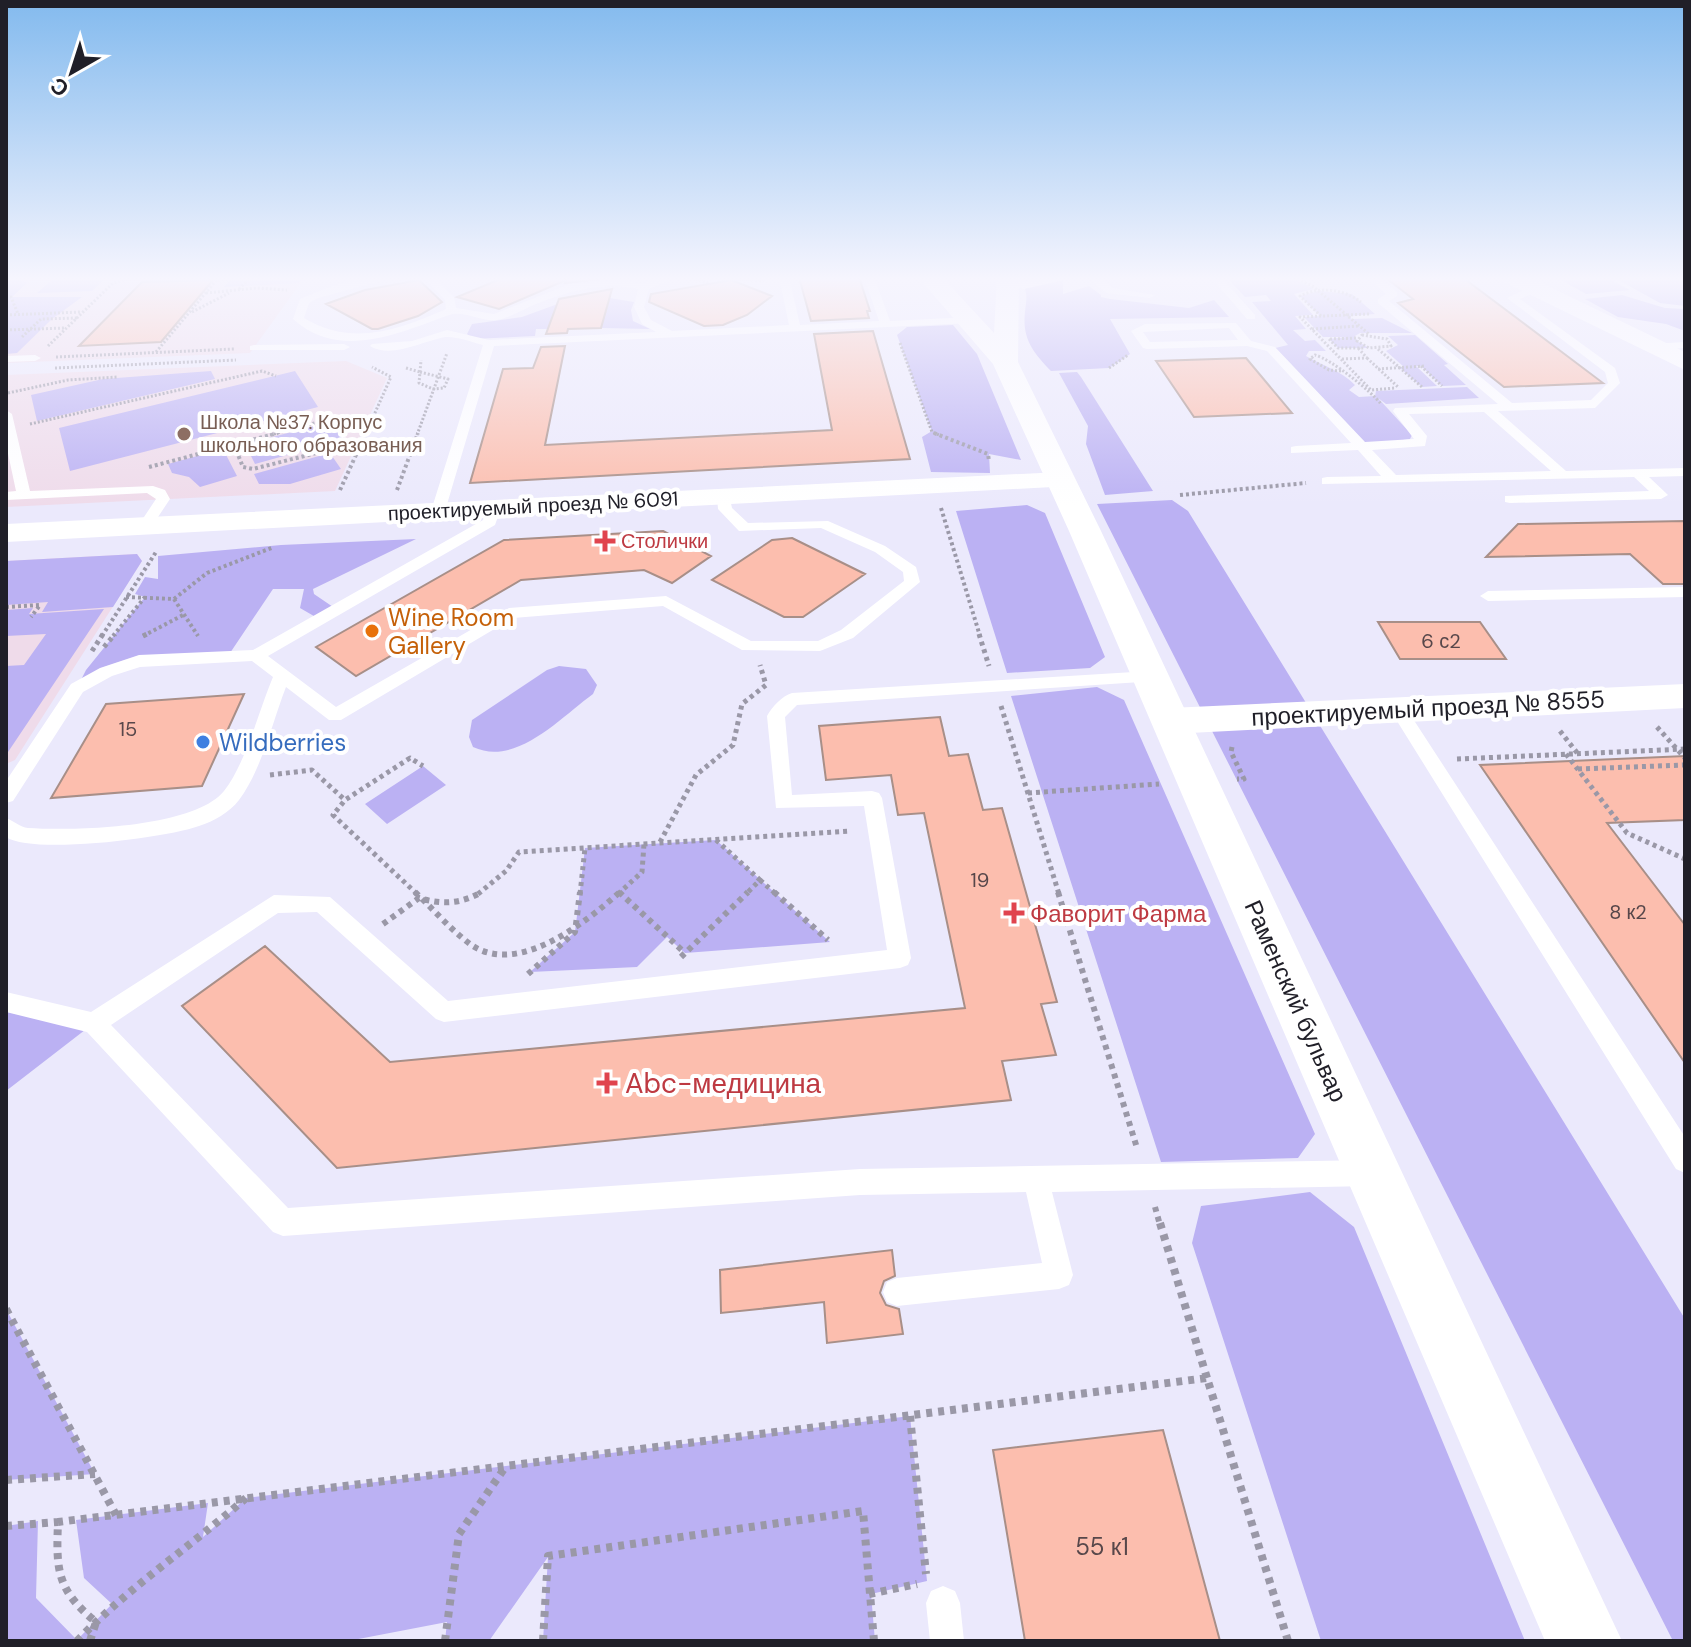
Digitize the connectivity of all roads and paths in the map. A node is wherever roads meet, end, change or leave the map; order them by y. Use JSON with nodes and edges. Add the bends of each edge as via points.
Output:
{"nodes":[{"id":1,"x":39,"y":354,"type":"edge"},
{"id":2,"x":118,"y":354,"type":"edge"},
{"id":3,"x":417,"y":354,"type":"edge"},
{"id":4,"x":447,"y":354,"type":"edge"},
{"id":5,"x":486,"y":354,"type":"edge"},
{"id":6,"x":904,"y":354,"type":"edge"},
{"id":7,"x":998,"y":354,"type":"edge"},
{"id":8,"x":1005,"y":354,"type":"edge"},
{"id":9,"x":1276,"y":354,"type":"edge"},
{"id":10,"x":1336,"y":354,"type":"edge"},
{"id":11,"x":1363,"y":354,"type":"edge"},
{"id":12,"x":1384,"y":354,"type":"edge"},
{"id":13,"x":1445,"y":354,"type":"edge"},
{"id":14,"x":1588,"y":354,"type":"edge"},
{"id":15,"x":1666,"y":354,"type":"edge"},
{"id":16,"x":1326,"y":356,"type":"junction"},
{"id":17,"x":35,"y":358,"type":"junction"},
{"id":18,"x":1340,"y":358,"type":"junction"},
{"id":19,"x":1367,"y":358,"type":"junction"},
{"id":20,"x":6,"y":359,"type":"edge"},
{"id":21,"x":240,"y":361,"type":"dead end"},
{"id":22,"x":1005,"y":362,"type":"junction"},
{"id":23,"x":1685,"y":362,"type":"edge"},
{"id":24,"x":366,"y":364,"type":"dead end"},
{"id":25,"x":1432,"y":365,"type":"dead end"},
{"id":26,"x":1421,"y":366,"type":"junction"},
{"id":27,"x":1399,"y":367,"type":"junction"},
{"id":28,"x":51,"y":368,"type":"dead end"},
{"id":29,"x":1378,"y":369,"type":"junction"},
{"id":30,"x":1341,"y":371,"type":"junction"},
{"id":31,"x":276,"y":376,"type":"dead end"},
{"id":32,"x":118,"y":377,"type":"dead end"},
{"id":33,"x":438,"y":377,"type":"junction"},
{"id":34,"x":1454,"y":386,"type":"dead end"},
{"id":35,"x":1410,"y":388,"type":"dead end"},
{"id":36,"x":433,"y":389,"type":"junction"},
{"id":37,"x":1371,"y":390,"type":"junction"},
{"id":38,"x":6,"y":394,"type":"edge"},
{"id":39,"x":1381,"y":404,"type":"dead end"},
{"id":40,"x":1509,"y":407,"type":"junction"},
{"id":41,"x":1487,"y":408,"type":"junction"},
{"id":42,"x":6,"y":414,"type":"edge"},
{"id":43,"x":322,"y":421,"type":"dead end"},
{"id":44,"x":9,"y":429,"type":"junction"},
{"id":45,"x":234,"y":445,"type":"junction"},
{"id":46,"x":1362,"y":446,"type":"junction"},
{"id":47,"x":328,"y":450,"type":"dead end"},
{"id":48,"x":1296,"y":450,"type":"dead end"},
{"id":49,"x":149,"y":467,"type":"dead end"},
{"id":50,"x":1685,"y":472,"type":"edge"},
{"id":51,"x":1638,"y":474,"type":"junction"},
{"id":52,"x":1564,"y":476,"type":"junction"},
{"id":53,"x":1392,"y":479,"type":"junction"},
{"id":54,"x":1061,"y":480,"type":"junction"},
{"id":55,"x":1327,"y":481,"type":"joint"},
{"id":56,"x":994,"y":483,"type":"junction"},
{"id":57,"x":24,"y":495,"type":"junction"},
{"id":58,"x":1180,"y":495,"type":"dead end"},
{"id":59,"x":6,"y":496,"type":"edge"},
{"id":60,"x":724,"y":497,"type":"junction"},
{"id":61,"x":1510,"y":499,"type":"dead end"},
{"id":62,"x":940,"y":507,"type":"dead end"},
{"id":63,"x":494,"y":508,"type":"junction"},
{"id":64,"x":438,"y":511,"type":"junction"},
{"id":65,"x":388,"y":514,"type":"junction"},
{"id":66,"x":328,"y":517,"type":"junction"},
{"id":67,"x":145,"y":526,"type":"junction"},
{"id":68,"x":6,"y":533,"type":"edge"},
{"id":69,"x":281,"y":545,"type":"dead end"},
{"id":70,"x":1685,"y":592,"type":"edge"},
{"id":71,"x":1488,"y":596,"type":"dead end"},
{"id":72,"x":126,"y":597,"type":"dead end"},
{"id":73,"x":145,"y":597,"type":"junction"},
{"id":74,"x":174,"y":599,"type":"junction"},
{"id":75,"x":6,"y":607,"type":"edge"},
{"id":76,"x":31,"y":617,"type":"dead end"},
{"id":77,"x":759,"y":646,"type":"junction"},
{"id":78,"x":256,"y":655,"type":"junction"},
{"id":79,"x":211,"y":657,"type":"junction"},
{"id":80,"x":96,"y":658,"type":"dead end"},
{"id":81,"x":282,"y":675,"type":"junction"},
{"id":82,"x":995,"y":686,"type":"junction"},
{"id":83,"x":1685,"y":696,"type":"edge"},
{"id":84,"x":1160,"y":699,"type":"junction"},
{"id":85,"x":1398,"y":709,"type":"junction"},
{"id":86,"x":1657,"y":727,"type":"dead end"},
{"id":87,"x":1560,"y":730,"type":"dead end"},
{"id":88,"x":1681,"y":749,"type":"edge"},
{"id":89,"x":1566,"y":754,"type":"junction"},
{"id":90,"x":1578,"y":754,"type":"junction"},
{"id":91,"x":1685,"y":758,"type":"edge"},
{"id":92,"x":1444,"y":759,"type":"dead end"},
{"id":93,"x":1685,"y":765,"type":"edge"},
{"id":94,"x":423,"y":766,"type":"dead end"},
{"id":95,"x":1578,"y":769,"type":"junction"},
{"id":96,"x":239,"y":779,"type":"junction"},
{"id":97,"x":6,"y":796,"type":"edge"},
{"id":98,"x":345,"y":800,"type":"junction"},
{"id":99,"x":6,"y":826,"type":"edge"},
{"id":100,"x":877,"y":829,"type":"junction"},
{"id":101,"x":716,"y":840,"type":"junction"},
{"id":102,"x":659,"y":843,"type":"junction"},
{"id":103,"x":644,"y":844,"type":"junction"},
{"id":104,"x":585,"y":848,"type":"junction"},
{"id":105,"x":1685,"y":859,"type":"edge"},
{"id":106,"x":760,"y":880,"type":"junction"},
{"id":107,"x":619,"y":892,"type":"junction"},
{"id":108,"x":419,"y":898,"type":"junction"},
{"id":109,"x":575,"y":932,"type":"junction"},
{"id":110,"x":363,"y":939,"type":"junction"},
{"id":111,"x":685,"y":953,"type":"junction"},
{"id":112,"x":855,"y":963,"type":"junction"},
{"id":113,"x":649,"y":988,"type":"junction"},
{"id":114,"x":6,"y":1002,"type":"edge"},
{"id":115,"x":491,"y":1007,"type":"junction"},
{"id":116,"x":94,"y":1023,"type":"junction"},
{"id":117,"x":1685,"y":1160,"type":"edge"},
{"id":118,"x":1374,"y":1173,"type":"junction"},
{"id":119,"x":1146,"y":1177,"type":"junction"},
{"id":120,"x":1036,"y":1179,"type":"junction"},
{"id":121,"x":897,"y":1292,"type":"dead end"},
{"id":122,"x":6,"y":1309,"type":"edge"},
{"id":123,"x":1207,"y":1378,"type":"junction"},
{"id":124,"x":910,"y":1416,"type":"junction"},
{"id":125,"x":506,"y":1466,"type":"junction"},
{"id":126,"x":95,"y":1474,"type":"junction"},
{"id":127,"x":6,"y":1480,"type":"edge"},
{"id":128,"x":246,"y":1498,"type":"junction"},
{"id":129,"x":116,"y":1515,"type":"junction"},
{"id":130,"x":58,"y":1522,"type":"junction"},
{"id":131,"x":6,"y":1526,"type":"edge"},
{"id":132,"x":869,"y":1594,"type":"junction"},
{"id":133,"x":943,"y":1603,"type":"dead end"},
{"id":134,"x":96,"y":1622,"type":"junction"},
{"id":135,"x":77,"y":1641,"type":"edge"},
{"id":136,"x":90,"y":1641,"type":"edge"},
{"id":137,"x":445,"y":1641,"type":"edge"},
{"id":138,"x":543,"y":1641,"type":"edge"},
{"id":139,"x":874,"y":1641,"type":"edge"},
{"id":140,"x":947,"y":1641,"type":"edge"},
{"id":141,"x":1288,"y":1641,"type":"edge"},
{"id":142,"x":1584,"y":1641,"type":"edge"}],
"edges":[{"from":1,"to":17,"type":"path"},
{"from":2,"to":17,"type":"path"},
{"from":3,"to":36,"type":"path","via":[[421,357],[419,383]]},
{"from":4,"to":33,"type":"path"},
{"from":5,"to":64,"type":"lane"},
{"from":6,"to":56,"type":"path","via":[[932,432],[988,454]]},
{"from":7,"to":22,"type":"street","name":"Раменский бульвар"},
{"from":8,"to":22,"type":"street","name":"Раменский бульвар"},
{"from":9,"to":46,"type":"lane"},
{"from":10,"to":18,"type":"path"},
{"from":11,"to":19,"type":"path"},
{"from":12,"to":27,"type":"path"},
{"from":13,"to":40,"type":"lane"},
{"from":14,"to":40,"type":"lane","via":[[1611,371],[1614,383],[1595,404]]},
{"from":15,"to":23,"type":"street"},
{"from":16,"to":18,"type":"path"},
{"from":16,"to":30,"type":"path"},
{"from":16,"to":30,"type":"path","via":[[1310,359]]},
{"from":17,"to":20,"type":"lane"},
{"from":18,"to":19,"type":"path"},
{"from":18,"to":37,"type":"path"},
{"from":19,"to":29,"type":"path"},
{"from":21,"to":28,"type":"path"},
{"from":22,"to":54,"type":"street","name":"Раменский бульвар"},
{"from":24,"to":66,"type":"path","via":[[391,377]]},
{"from":25,"to":26,"type":"path"},
{"from":26,"to":27,"type":"path"},
{"from":26,"to":34,"type":"path","via":[[1439,386]]},
{"from":27,"to":29,"type":"path"},
{"from":27,"to":35,"type":"path","via":[[1422,387]]},
{"from":29,"to":37,"type":"path","via":[[1399,388]]},
{"from":30,"to":37,"type":"path","via":[[1355,385]]},
{"from":31,"to":44,"type":"path","via":[[262,371]]},
{"from":32,"to":38,"type":"path","via":[[68,380]]},
{"from":33,"to":36,"type":"path"},
{"from":33,"to":36,"type":"path","via":[[448,379],[444,388]]},
{"from":36,"to":65,"type":"path"},
{"from":37,"to":39,"type":"path"},
{"from":40,"to":41,"type":"lane"},
{"from":41,"to":46,"type":"lane","via":[[1399,411],[1421,436],[1420,443]]},
{"from":41,"to":52,"type":"lane"},
{"from":42,"to":44,"type":"lane"},
{"from":43,"to":45,"type":"path"},
{"from":44,"to":57,"type":"lane"},
{"from":45,"to":47,"type":"path","via":[[243,467],[253,469]]},
{"from":45,"to":49,"type":"path"},
{"from":46,"to":48,"type":"lane"},
{"from":46,"to":53,"type":"lane"},
{"from":50,"to":51,"type":"lane"},
{"from":51,"to":52,"type":"lane"},
{"from":51,"to":61,"type":"lane","via":[[1661,495]]},
{"from":52,"to":53,"type":"lane"},
{"from":53,"to":55,"type":"lane"},
{"from":54,"to":56,"type":"street","name":"проектируемый проезд № 6091"},
{"from":54,"to":84,"type":"street","name":"Раменский бульвар"},
{"from":55,"to":58,"type":"path"},
{"from":56,"to":60,"type":"street","name":"проектируемый проезд № 6091"},
{"from":57,"to":59,"type":"lane"},
{"from":57,"to":67,"type":"lane","via":[[148,489],[163,499]]},
{"from":60,"to":63,"type":"street","name":"проектируемый проезд № 6091"},
{"from":60,"to":77,"type":"lane","via":[[725,509],[744,528],[823,524],[880,549],[911,570],[912,582],[847,634],[820,646]]},
{"from":62,"to":82,"type":"path"},
{"from":63,"to":64,"type":"street","name":"проектируемый проезд № 6091"},
{"from":63,"to":78,"type":"lane","via":[[490,522]]},
{"from":64,"to":65,"type":"street","name":"проектируемый проезд № 6091"},
{"from":65,"to":66,"type":"street","name":"проектируемый проезд № 6091"},
{"from":66,"to":67,"type":"street","name":"проектируемый проезд № 6091"},
{"from":67,"to":68,"type":"street","name":"проектируемый проезд № 6091"},
{"from":69,"to":74,"type":"path","via":[[204,573]]},
{"from":70,"to":71,"type":"lane"},
{"from":72,"to":73,"type":"path"},
{"from":73,"to":74,"type":"path"},
{"from":73,"to":80,"type":"path"},
{"from":74,"to":79,"type":"path"},
{"from":75,"to":76,"type":"path","via":[[40,605]]},
{"from":77,"to":81,"type":"lane","via":[[748,646],[666,601],[509,613],[335,716]]},
{"from":77,"to":102,"type":"path","via":[[760,675],[766,685],[742,704],[733,745],[696,775]]},
{"from":78,"to":79,"type":"lane"},
{"from":78,"to":81,"type":"lane"},
{"from":79,"to":97,"type":"lane","via":[[139,661],[77,688]]},
{"from":81,"to":96,"type":"lane"},
{"from":82,"to":84,"type":"lane"},
{"from":82,"to":100,"type":"lane","via":[[792,699],[776,716],[783,803],[872,798]]},
{"from":82,"to":119,"type":"path"},
{"from":83,"to":85,"type":"street","name":"проектируемый проезд № 8555"},
{"from":84,"to":85,"type":"street","name":"проектируемый проезд № 8555"},
{"from":84,"to":118,"type":"street","name":"Раменский бульвар"},
{"from":85,"to":117,"type":"lane"},
{"from":86,"to":88,"type":"path"},
{"from":87,"to":90,"type":"path"},
{"from":88,"to":90,"type":"path"},
{"from":88,"to":91,"type":"path"},
{"from":89,"to":90,"type":"path"},
{"from":89,"to":92,"type":"path"},
{"from":89,"to":95,"type":"path"},
{"from":93,"to":95,"type":"path"},
{"from":94,"to":98,"type":"path","via":[[410,758]]},
{"from":95,"to":105,"type":"path","via":[[1627,833]]},
{"from":96,"to":98,"type":"path","via":[[312,770]]},
{"from":96,"to":99,"type":"lane","via":[[231,798],[208,815],[170,829],[20,836]]},
{"from":98,"to":108,"type":"path","via":[[333,815]]},
{"from":100,"to":101,"type":"path"},
{"from":100,"to":112,"type":"lane","via":[[900,958]]},
{"from":101,"to":102,"type":"path"},
{"from":101,"to":106,"type":"path"},
{"from":102,"to":103,"type":"path"},
{"from":103,"to":104,"type":"path"},
{"from":103,"to":107,"type":"path","via":[[642,872]]},
{"from":104,"to":108,"type":"path","via":[[519,852],[511,869],[471,898],[444,904]]},
{"from":104,"to":109,"type":"path"},
{"from":106,"to":111,"type":"path"},
{"from":106,"to":112,"type":"path"},
{"from":107,"to":109,"type":"path"},
{"from":107,"to":111,"type":"path"},
{"from":108,"to":109,"type":"path","via":[[472,946],[493,954],[517,953]]},
{"from":108,"to":110,"type":"path"},
{"from":109,"to":115,"type":"path"},
{"from":110,"to":115,"type":"lane","via":[[444,1012]]},
{"from":110,"to":116,"type":"lane","via":[[322,903],[274,904]]},
{"from":111,"to":113,"type":"path"},
{"from":112,"to":113,"type":"lane"},
{"from":113,"to":115,"type":"lane"},
{"from":114,"to":116,"type":"lane"},
{"from":116,"to":120,"type":"lane","via":[[283,1222],[860,1182]]},
{"from":118,"to":119,"type":"lane"},
{"from":118,"to":142,"type":"street","name":"Раменский бульвар"},
{"from":119,"to":120,"type":"lane"},
{"from":119,"to":123,"type":"path"},
{"from":120,"to":121,"type":"lane","via":[[1059,1275]]},
{"from":122,"to":126,"type":"path"},
{"from":123,"to":124,"type":"path"},
{"from":123,"to":141,"type":"path"},
{"from":124,"to":125,"type":"path"},
{"from":124,"to":132,"type":"path","via":[[927,1581]]},
{"from":125,"to":128,"type":"path"},
{"from":125,"to":137,"type":"path","via":[[459,1534]]},
{"from":126,"to":127,"type":"path"},
{"from":126,"to":129,"type":"path"},
{"from":128,"to":129,"type":"path"},
{"from":128,"to":134,"type":"path"},
{"from":129,"to":130,"type":"path"},
{"from":130,"to":131,"type":"path"},
{"from":130,"to":134,"type":"path","via":[[58,1584]]},
{"from":132,"to":138,"type":"path","via":[[863,1511],[842,1513],[548,1556]]},
{"from":132,"to":139,"type":"path"},
{"from":133,"to":140,"type":"lane"},
{"from":134,"to":135,"type":"path"},
{"from":134,"to":136,"type":"path"}]}
